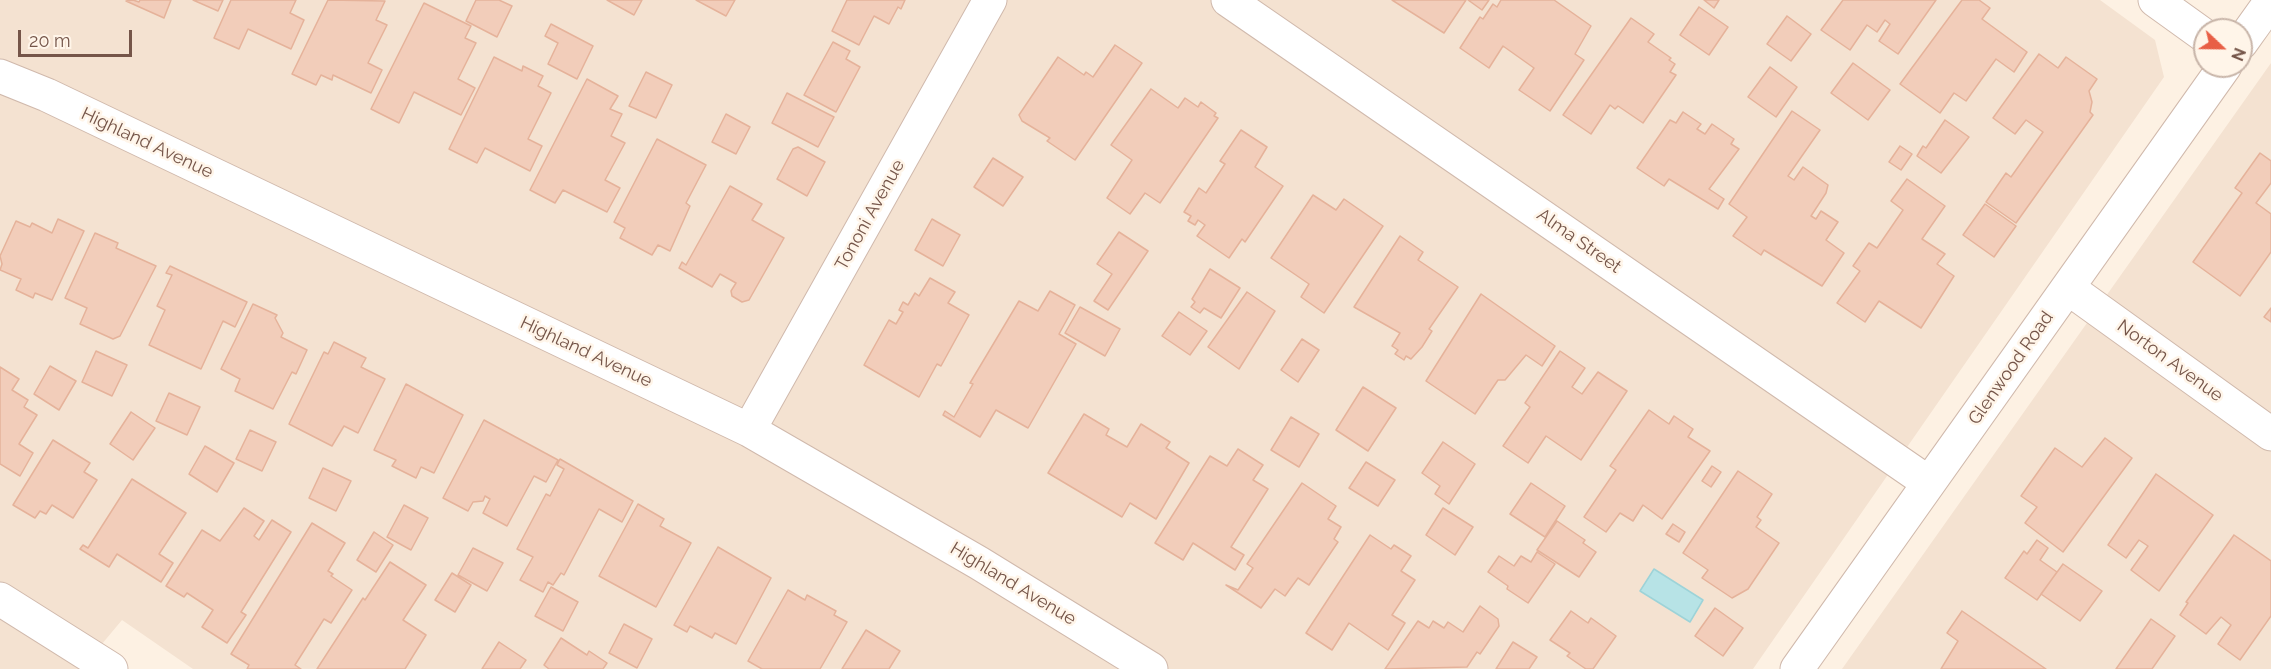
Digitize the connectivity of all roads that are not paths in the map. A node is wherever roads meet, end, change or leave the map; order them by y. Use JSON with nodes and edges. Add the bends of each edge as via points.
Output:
{"nodes":[{"id":1,"x":990,"y":0,"type":"edge"},
{"id":2,"x":1228,"y":0,"type":"edge"},
{"id":3,"x":2155,"y":0,"type":"edge"},
{"id":4,"x":2271,"y":1,"type":"edge"},
{"id":5,"x":2193,"y":27,"type":"edge"},
{"id":6,"x":2253,"y":27,"type":"edge"},
{"id":7,"x":0,"y":76,"type":"edge"},
{"id":8,"x":2217,"y":78,"type":"edge"},
{"id":9,"x":2068,"y":288,"type":"junction"},
{"id":10,"x":749,"y":429,"type":"junction"},
{"id":11,"x":2271,"y":434,"type":"edge"},
{"id":12,"x":1929,"y":483,"type":"junction"},
{"id":13,"x":0,"y":599,"type":"edge"},
{"id":14,"x":111,"y":669,"type":"edge"},
{"id":15,"x":1150,"y":669,"type":"edge"},
{"id":16,"x":1797,"y":669,"type":"edge"}],
"edges":[{"from":1,"to":10,"type":"street","name":"Tononi Avenue"},
{"from":2,"to":12,"type":"street","name":"Alma Street"},
{"from":3,"to":5,"type":"street"},
{"from":4,"to":6,"type":"street"},
{"from":7,"to":10,"type":"street","name":"Highland Avenue"},
{"from":8,"to":9,"type":"street","name":"Glenwood Road"},
{"from":9,"to":11,"type":"street","name":"Norton Avenue"},
{"from":9,"to":12,"type":"street","name":"Glenwood Road"},
{"from":10,"to":15,"type":"street","name":"Highland Avenue","via":[[980,563]]},
{"from":12,"to":16,"type":"street","name":"Glenwood Road"},
{"from":13,"to":14,"type":"street"}]}
